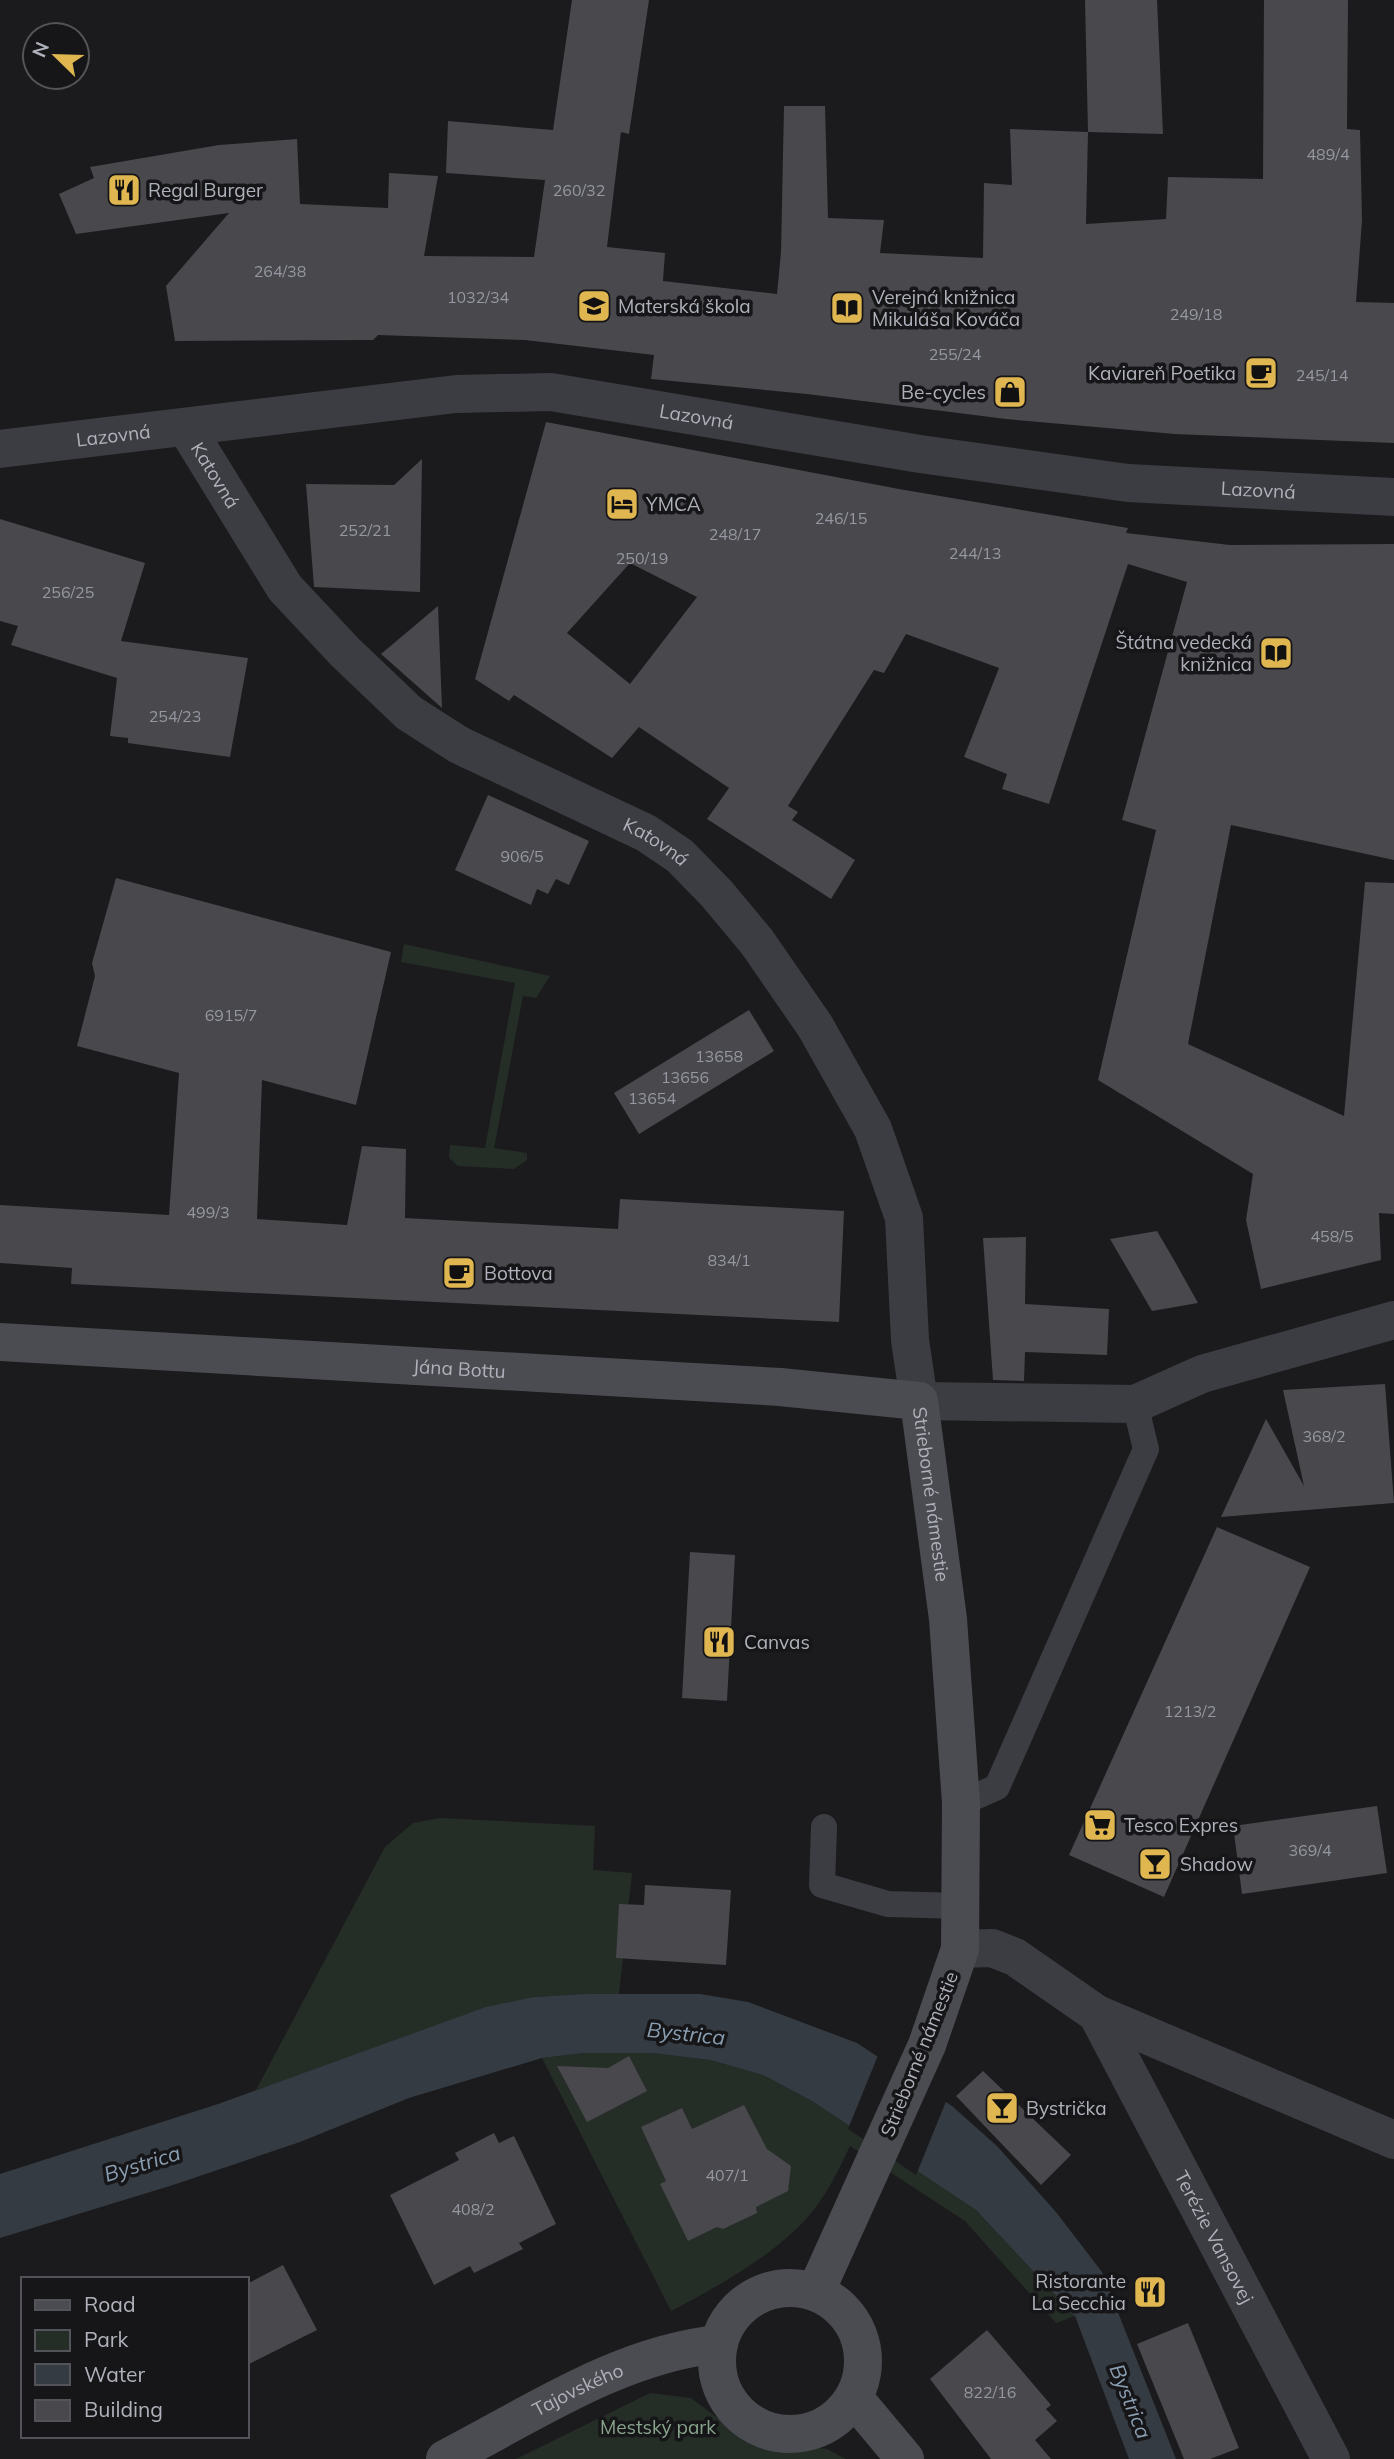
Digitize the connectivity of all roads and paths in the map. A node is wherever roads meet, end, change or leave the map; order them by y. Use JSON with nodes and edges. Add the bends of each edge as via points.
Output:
{"nodes":[{"id":1,"x":187,"y":429,"type":"junction"},
{"id":2,"x":0,"y":449,"type":"edge"},
{"id":3,"x":1394,"y":497,"type":"edge"},
{"id":4,"x":1394,"y":1323,"type":"edge"},
{"id":5,"x":0,"y":1342,"type":"edge"},
{"id":6,"x":919,"y":1401,"type":"junction"},
{"id":7,"x":1135,"y":1404,"type":"junction"},
{"id":8,"x":961,"y":1803,"type":"junction"},
{"id":9,"x":824,"y":1827,"type":"dead end"},
{"id":10,"x":960,"y":1906,"type":"junction"},
{"id":11,"x":960,"y":1949,"type":"junction"},
{"id":12,"x":1097,"y":2014,"type":"junction"},
{"id":13,"x":1394,"y":2140,"type":"edge"},
{"id":14,"x":816,"y":2291,"type":"junction"},
{"id":15,"x":719,"y":2344,"type":"junction"},
{"id":16,"x":854,"y":2398,"type":"junction"},
{"id":17,"x":445,"y":2459,"type":"edge"},
{"id":18,"x":905,"y":2459,"type":"edge"},
{"id":19,"x":1331,"y":2459,"type":"edge"}],
"edges":[{"from":1,"to":2,"type":"street","name":"Lazovná"},
{"from":1,"to":3,"type":"street","name":"Lazovná","via":[[456,394],[551,392],[1128,484]]},
{"from":1,"to":6,"type":"street","name":"Katovná","via":[[285,588],[409,713],[459,746],[646,834],[680,856],[757,942],[821,1037],[873,1129],[891,1180],[904,1218],[910,1340]]},
{"from":4,"to":7,"type":"street","name":"Strieborné námestie","via":[[1202,1374]]},
{"from":5,"to":6,"type":"street","name":"Jána Bottu","via":[[780,1387]]},
{"from":6,"to":7,"type":"street","name":"Strieborné námestie"},
{"from":6,"to":8,"type":"street","name":"Strieborné námestie","via":[[948,1619]]},
{"from":7,"to":8,"type":"lane","via":[[1146,1449],[997,1787]]},
{"from":8,"to":10,"type":"street","name":"Strieborné námestie"},
{"from":9,"to":10,"type":"lane","via":[[822,1885],[888,1904]]},
{"from":10,"to":11,"type":"street","name":"Strieborné námestie"},
{"from":11,"to":12,"type":"street","name":"Terézie Vansovej","via":[[992,1948],[1015,1957]]},
{"from":11,"to":14,"type":"street","name":"Strieborné námestie","via":[[920,2062]]},
{"from":12,"to":13,"type":"street","name":"Terézie Vansovej"},
{"from":12,"to":19,"type":"street","name":"Terézie Vansovej"},
{"from":14,"to":15,"type":"street","via":[[775,2288],[755,2296],[738,2308]]},
{"from":14,"to":16,"type":"street","via":[[849,2317],[859,2336],[864,2357]]},
{"from":15,"to":16,"type":"street","via":[[717,2367],[722,2389],[734,2409],[752,2424],[785,2433],[819,2428],[839,2416]]},
{"from":15,"to":17,"type":"street","name":"Tajovského","via":[[651,2357],[604,2376]]},
{"from":16,"to":18,"type":"street"}]}
